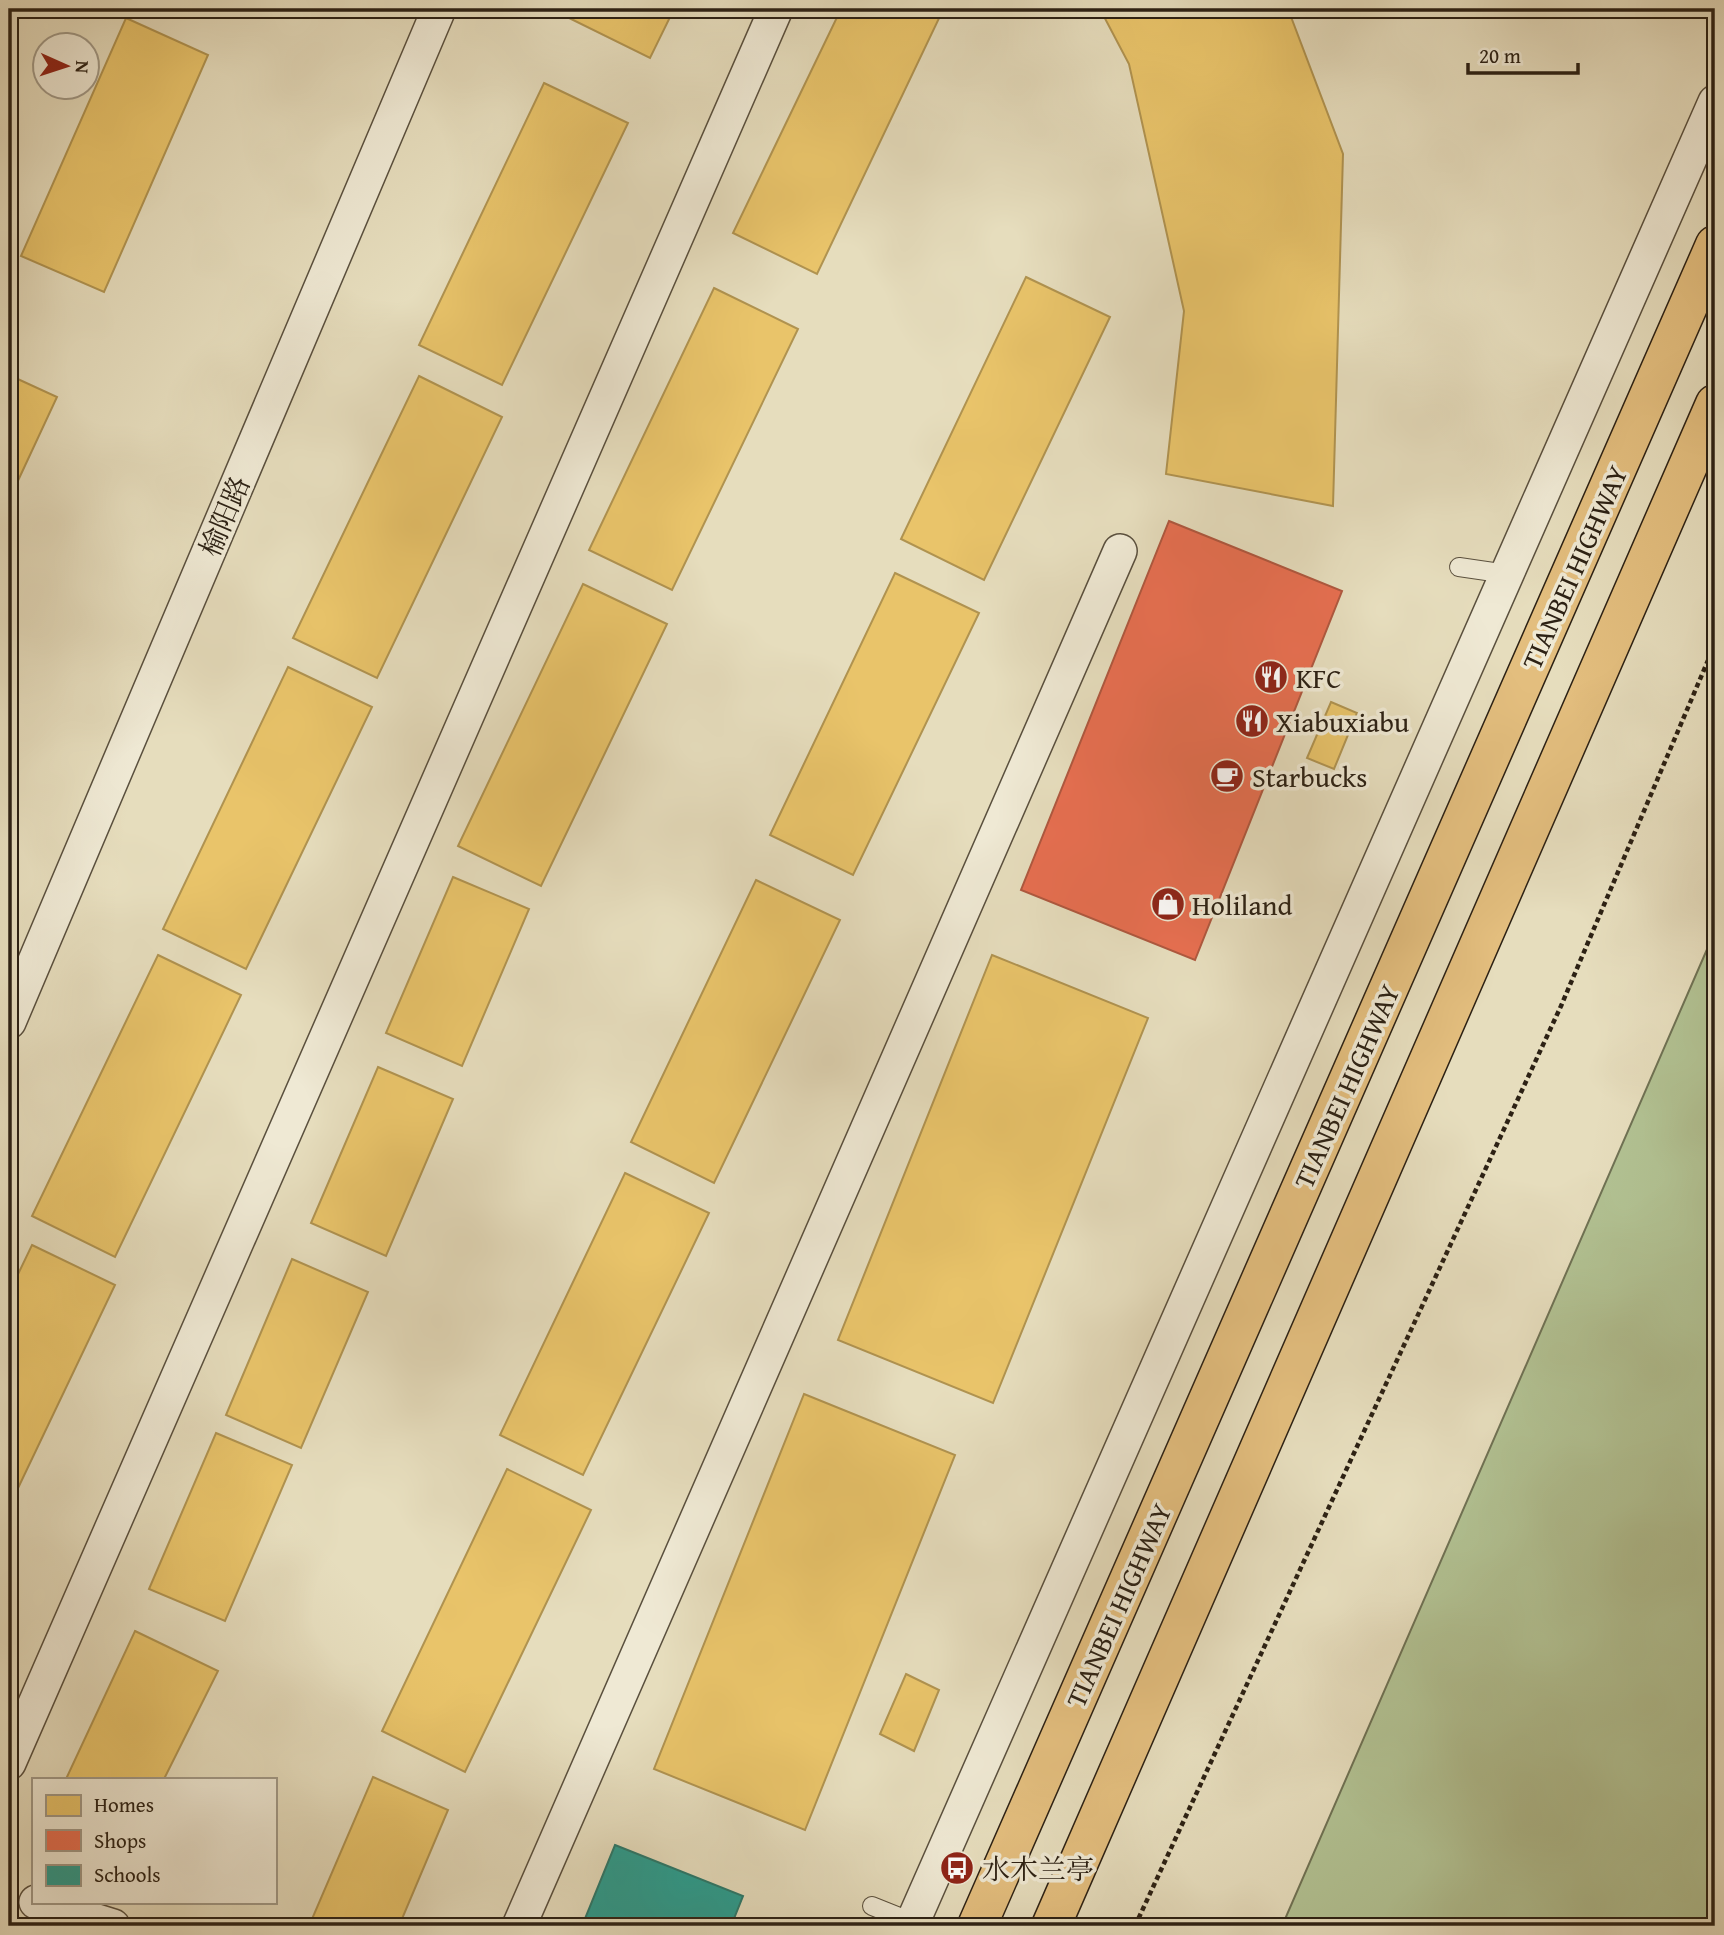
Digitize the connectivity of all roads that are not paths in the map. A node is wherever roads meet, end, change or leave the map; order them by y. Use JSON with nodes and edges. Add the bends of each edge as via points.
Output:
{"nodes":[{"id":1,"x":439,"y":9,"type":"edge"},
{"id":2,"x":776,"y":9,"type":"edge"},
{"id":3,"x":1715,"y":102,"type":"edge"},
{"id":4,"x":1715,"y":245,"type":"edge"},
{"id":5,"x":1715,"y":404,"type":"edge"},
{"id":6,"x":1120,"y":551,"type":"dead end"},
{"id":7,"x":1459,"y":567,"type":"dead end"},
{"id":8,"x":1507,"y":574,"type":"junction"},
{"id":9,"x":9,"y":1023,"type":"edge"},
{"id":10,"x":9,"y":1763,"type":"edge"},
{"id":11,"x":9,"y":1893,"type":"edge"},
{"id":12,"x":32,"y":1900,"type":"edge"},
{"id":13,"x":44,"y":1904,"type":"edge"},
{"id":14,"x":872,"y":1906,"type":"dead end"},
{"id":15,"x":912,"y":1924,"type":"edge"},
{"id":16,"x":113,"y":1926,"type":"edge"},
{"id":17,"x":519,"y":1926,"type":"edge"},
{"id":18,"x":977,"y":1926,"type":"edge"},
{"id":19,"x":1051,"y":1926,"type":"edge"}],
"edges":[{"from":1,"to":9,"type":"street","name":"榆阳路"},
{"from":2,"to":10,"type":"street"},
{"from":3,"to":8,"type":"street"},
{"from":4,"to":18,"type":"main road","name":"TIANBEI HIGHWAY"},
{"from":5,"to":19,"type":"main road"},
{"from":6,"to":17,"type":"street"},
{"from":7,"to":8,"type":"lane"},
{"from":8,"to":15,"type":"street"},
{"from":11,"to":12,"type":"street"},
{"from":13,"to":16,"type":"street"},
{"from":14,"to":15,"type":"lane"}]}
